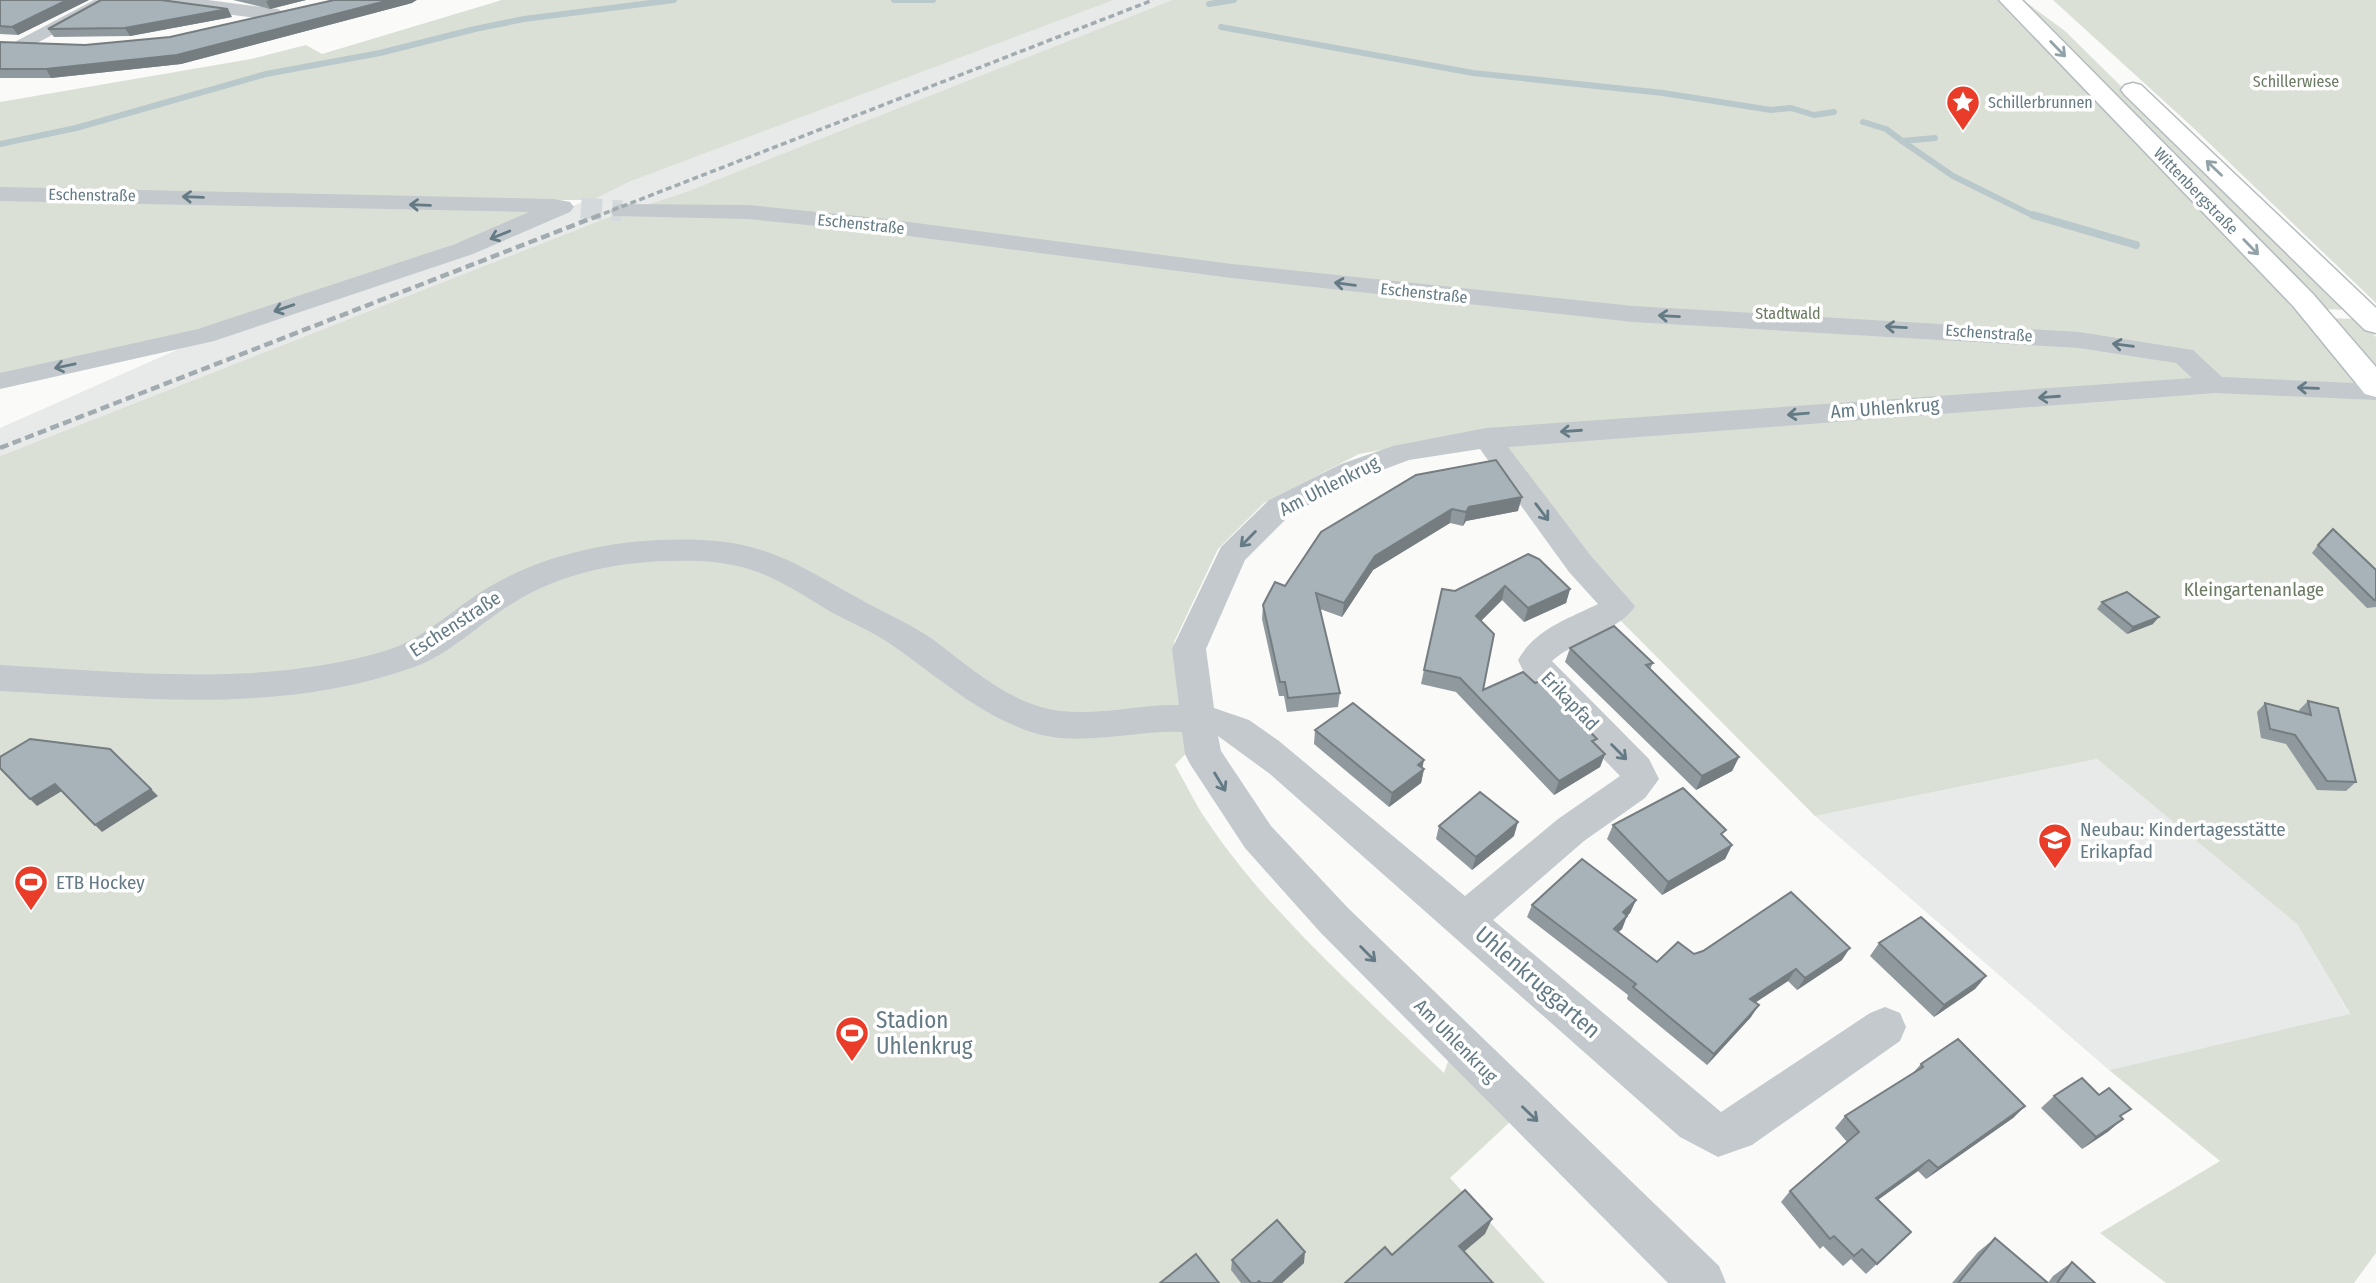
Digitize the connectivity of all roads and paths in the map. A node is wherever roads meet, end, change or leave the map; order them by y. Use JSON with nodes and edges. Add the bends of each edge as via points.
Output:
{"nodes":[{"id":1,"x":86,"y":0,"type":"edge"},
{"id":2,"x":108,"y":0,"type":"edge"},
{"id":3,"x":166,"y":0,"type":"edge"},
{"id":4,"x":2010,"y":0,"type":"edge"},
{"id":5,"x":302,"y":9,"type":"edge"},
{"id":6,"x":2051,"y":10,"type":"dead end"},
{"id":7,"x":278,"y":15,"type":"junction"},
{"id":8,"x":230,"y":28,"type":"edge"},
{"id":9,"x":7,"y":43,"type":"edge"},
{"id":10,"x":55,"y":49,"type":"edge"},
{"id":11,"x":0,"y":194,"type":"edge"},
{"id":12,"x":622,"y":211,"type":"tunnel mouth"},
{"id":13,"x":2376,"y":324,"type":"edge"},
{"id":14,"x":0,"y":381,"type":"edge"},
{"id":15,"x":2215,"y":385,"type":"junction"},
{"id":16,"x":2376,"y":390,"type":"edge"},
{"id":17,"x":1486,"y":438,"type":"junction"},
{"id":18,"x":0,"y":678,"type":"edge"},
{"id":19,"x":1196,"y":719,"type":"junction"},
{"id":20,"x":1466,"y":919,"type":"junction"},
{"id":21,"x":1885,"y":1027,"type":"dead end"},
{"id":22,"x":1702,"y":1283,"type":"edge"}],
"edges":[{"from":1,"to":9,"type":"street"},
{"from":2,"to":9,"type":"street"},
{"from":3,"to":7,"type":"street"},
{"from":4,"to":16,"type":"main road","name":"Wittenbergstraße","one_way":true,"via":[[2303,300]]},
{"from":5,"to":7,"type":"street"},
{"from":13,"to":6,"type":"main road","name":"Wittenbergstraße","one_way":true},
{"from":7,"to":8,"type":"street"},
{"from":9,"to":10,"type":"street"},
{"from":11,"to":14,"type":"street","name":"Eschenstraße","via":[[572,207],[464,249],[205,335]]},
{"from":15,"to":12,"type":"street","name":"Eschenstraße","one_way":true,"via":[[2183,356],[2079,340],[1633,314],[1245,273],[748,212]]},
{"from":16,"to":15,"type":"street","name":"Am Uhlenkrug","one_way":true},
{"from":15,"to":17,"type":"street","name":"Am Uhlenkrug","one_way":true},
{"from":17,"to":19,"type":"street","name":"Am Uhlenkrug","one_way":true,"via":[[1403,452],[1351,471],[1280,507],[1232,555],[1189,649]]},
{"from":17,"to":20,"type":"street","name":"Erikapfad","one_way":true,"via":[[1580,564],[1619,606],[1550,643],[1538,651],[1535,660],[1540,672],[1636,769],[1640,779],[1571,830]]},
{"from":18,"to":19,"type":"street","name":"Eschenstraße","via":[[264,684],[341,676],[408,656],[523,582],[578,563],[624,554],[679,551],[754,557],[781,567],[885,624],[993,699],[1054,726]]},
{"from":19,"to":20,"type":"street","name":"Uhlenkruggarten","via":[[1229,725],[1266,752]]},
{"from":19,"to":22,"type":"street","name":"Am Uhlenkrug","one_way":true,"via":[[1203,754],[1258,837],[1343,929]]},
{"from":20,"to":21,"type":"street","name":"Uhlenkruggarten","via":[[1696,1122],[1718,1135],[1736,1130]]}]}
